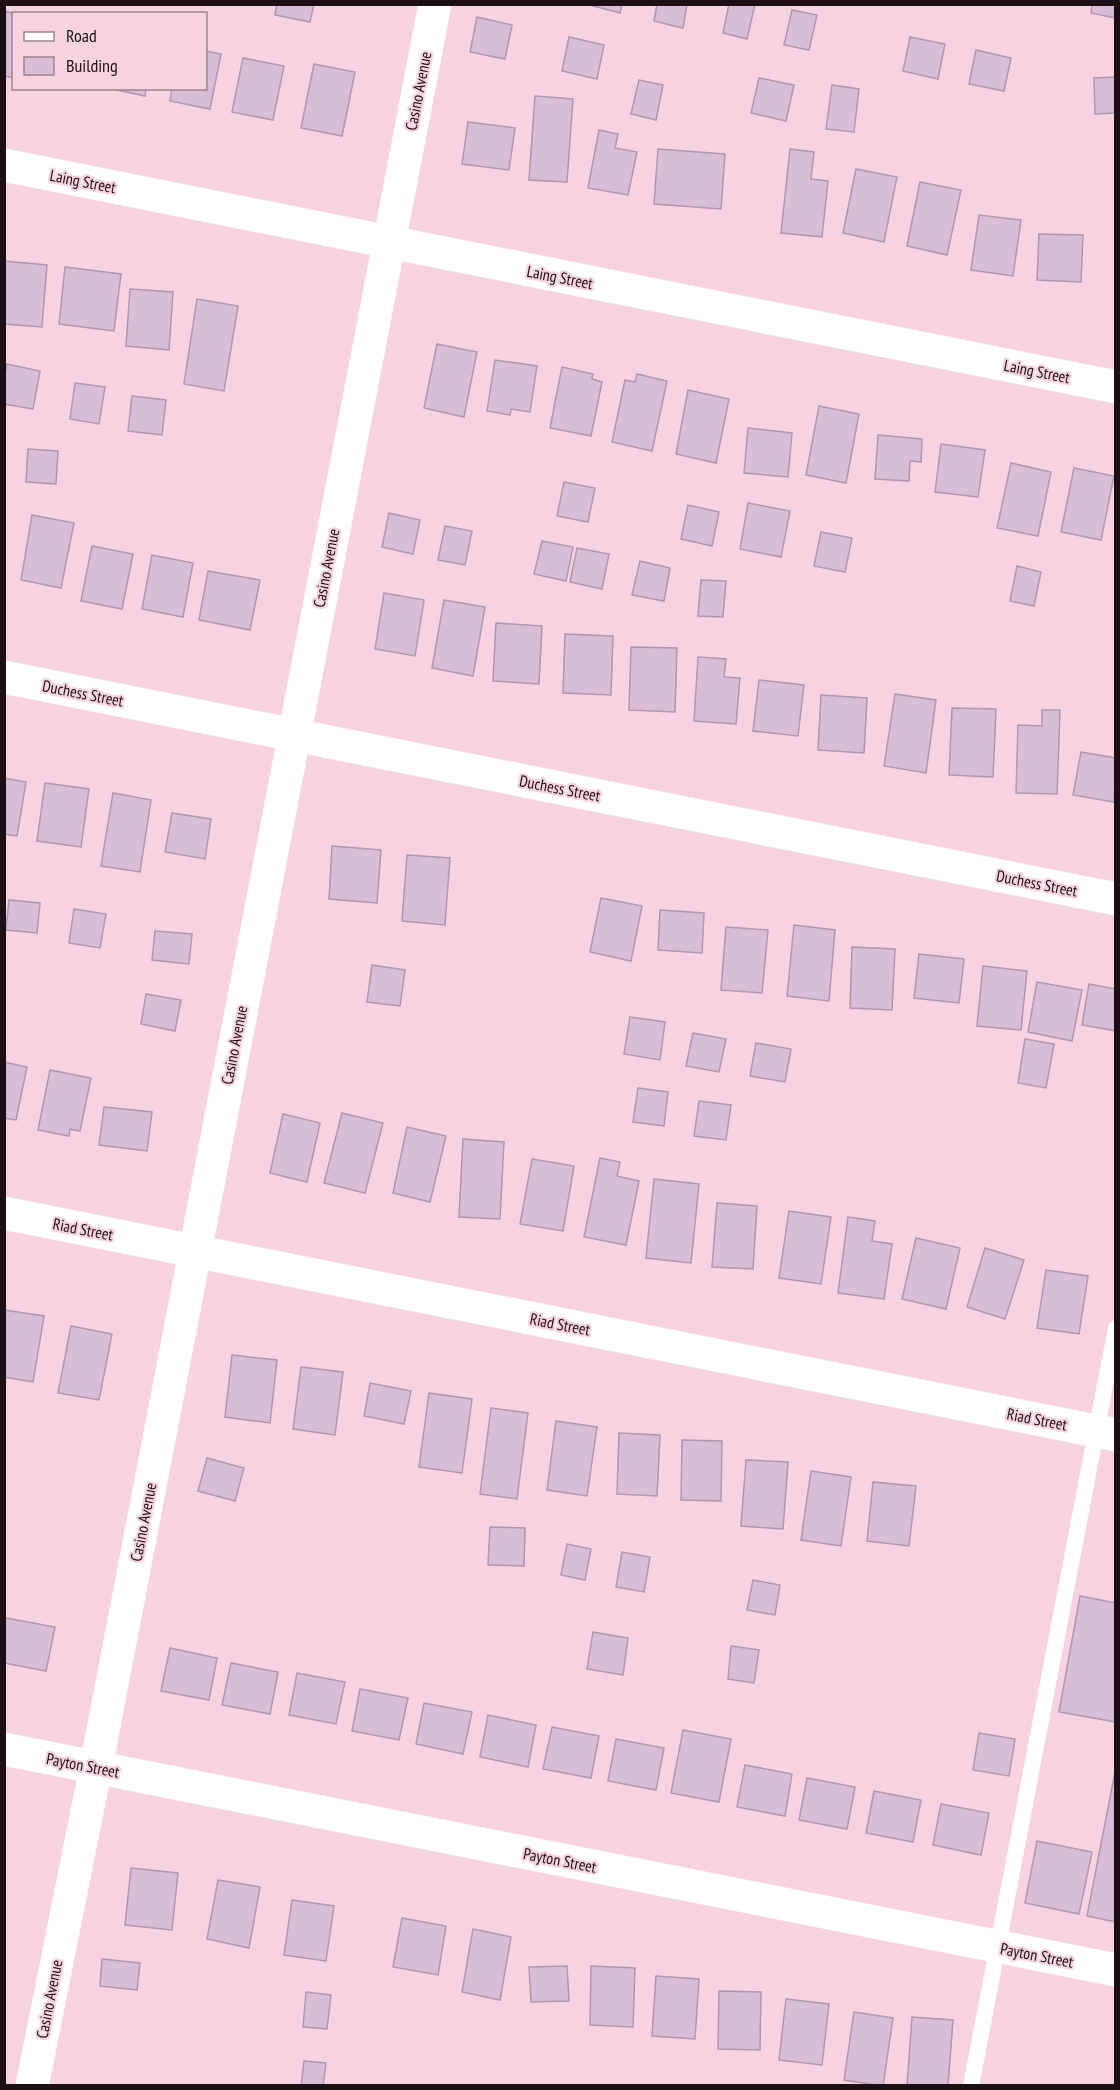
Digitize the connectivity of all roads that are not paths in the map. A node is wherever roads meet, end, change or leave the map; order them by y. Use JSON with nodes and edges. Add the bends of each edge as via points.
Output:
{"nodes":[{"id":1,"x":435,"y":4,"type":"edge"},
{"id":2,"x":4,"y":165,"type":"edge"},
{"id":3,"x":389,"y":242,"type":"junction"},
{"id":4,"x":1116,"y":387,"type":"edge"},
{"id":5,"x":4,"y":677,"type":"edge"},
{"id":6,"x":294,"y":735,"type":"junction"},
{"id":7,"x":1116,"y":899,"type":"edge"},
{"id":8,"x":4,"y":1213,"type":"edge"},
{"id":9,"x":195,"y":1251,"type":"junction"},
{"id":10,"x":1116,"y":1328,"type":"edge"},
{"id":11,"x":1105,"y":1433,"type":"edge"},
{"id":12,"x":4,"y":1749,"type":"edge"},
{"id":13,"x":96,"y":1767,"type":"junction"},
{"id":14,"x":999,"y":1947,"type":"junction"},
{"id":15,"x":1116,"y":1970,"type":"edge"},
{"id":16,"x":32,"y":2085,"type":"edge"},
{"id":17,"x":971,"y":2085,"type":"edge"}],
"edges":[{"from":1,"to":3,"type":"street","name":"Casino Avenue"},
{"from":2,"to":3,"type":"street","name":"Laing Street"},
{"from":3,"to":4,"type":"street","name":"Laing Street"},
{"from":3,"to":6,"type":"street","name":"Casino Avenue"},
{"from":5,"to":6,"type":"street","name":"Duchess Street"},
{"from":6,"to":7,"type":"street","name":"Duchess Street"},
{"from":6,"to":9,"type":"street","name":"Casino Avenue"},
{"from":8,"to":9,"type":"street","name":"Riad Street"},
{"from":9,"to":11,"type":"street","name":"Riad Street"},
{"from":9,"to":13,"type":"street","name":"Casino Avenue"},
{"from":10,"to":11,"type":"lane"},
{"from":11,"to":14,"type":"lane"},
{"from":12,"to":13,"type":"street","name":"Payton Street"},
{"from":13,"to":14,"type":"street","name":"Payton Street"},
{"from":13,"to":16,"type":"street","name":"Casino Avenue"},
{"from":14,"to":15,"type":"street","name":"Payton Street"},
{"from":14,"to":17,"type":"lane"}]}
